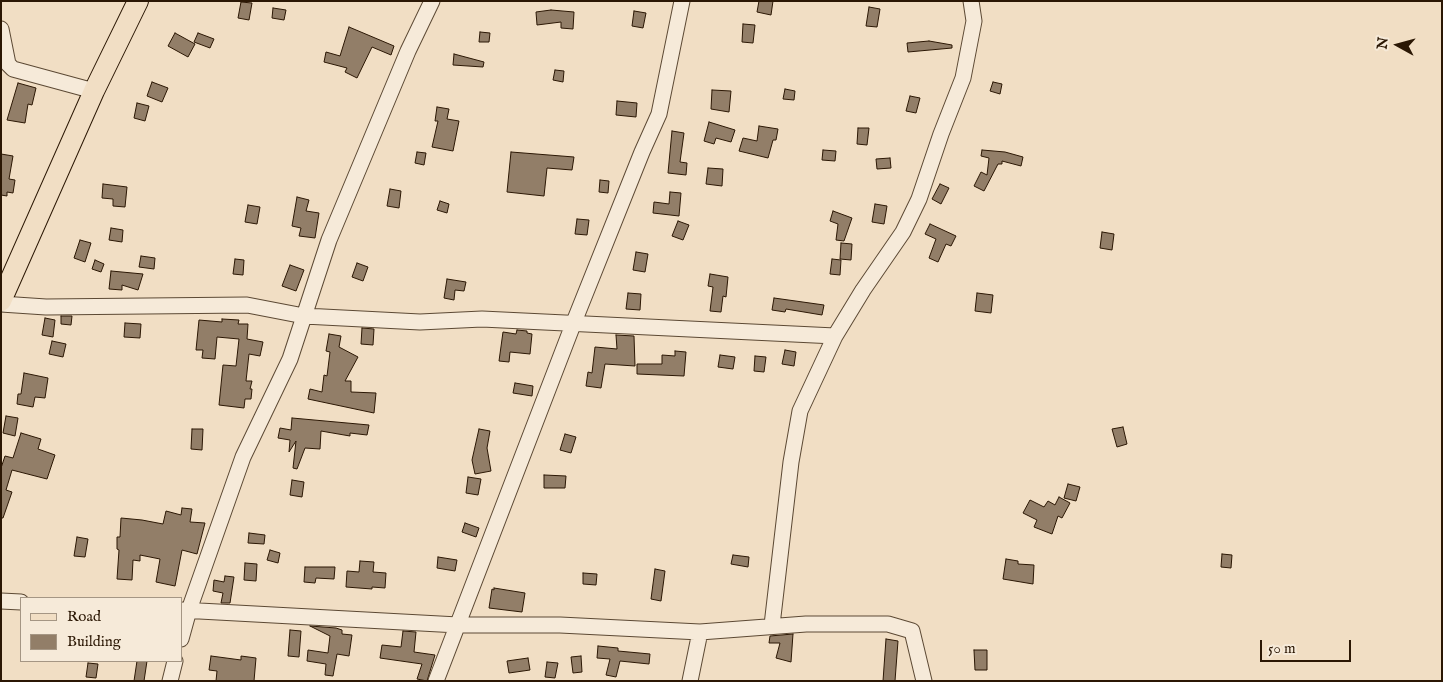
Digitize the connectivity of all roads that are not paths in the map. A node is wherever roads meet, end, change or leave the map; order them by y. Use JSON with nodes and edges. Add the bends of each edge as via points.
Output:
{"nodes":[{"id":1,"x":138,"y":1,"type":"edge"},
{"id":2,"x":432,"y":1,"type":"edge"},
{"id":3,"x":682,"y":1,"type":"edge"},
{"id":4,"x":971,"y":1,"type":"edge"},
{"id":5,"x":1,"y":29,"type":"edge"},
{"id":6,"x":94,"y":91,"type":"junction"},
{"id":7,"x":1,"y":303,"type":"edge"},
{"id":8,"x":304,"y":316,"type":"junction"},
{"id":9,"x":574,"y":322,"type":"junction"},
{"id":10,"x":834,"y":336,"type":"junction"},
{"id":11,"x":1,"y":601,"type":"edge"},
{"id":12,"x":20,"y":602,"type":"edge"},
{"id":13,"x":185,"y":610,"type":"edge"},
{"id":14,"x":458,"y":625,"type":"junction"},
{"id":15,"x":772,"y":625,"type":"junction"},
{"id":16,"x":182,"y":632,"type":"edge"},
{"id":17,"x":700,"y":632,"type":"junction"},
{"id":18,"x":175,"y":662,"type":"edge"},
{"id":19,"x":170,"y":681,"type":"edge"},
{"id":20,"x":436,"y":681,"type":"edge"},
{"id":21,"x":690,"y":681,"type":"edge"},
{"id":22,"x":924,"y":681,"type":"edge"}],
"edges":[{"from":1,"to":6,"type":"main road"},
{"from":2,"to":8,"type":"street","via":[[329,240]]},
{"from":3,"to":9,"type":"street","via":[[659,114]]},
{"from":4,"to":10,"type":"street","via":[[974,21],[963,78],[920,199],[903,232]]},
{"from":5,"to":6,"type":"street","via":[[8,64],[14,69]]},
{"from":6,"to":7,"type":"main road"},
{"from":7,"to":8,"type":"street","via":[[46,306],[247,305]]},
{"from":8,"to":9,"type":"street","via":[[420,322],[482,319]]},
{"from":8,"to":13,"type":"street","via":[[290,359],[243,457]]},
{"from":9,"to":10,"type":"street"},
{"from":9,"to":14,"type":"street"},
{"from":10,"to":15,"type":"street","via":[[800,411]]},
{"from":11,"to":12,"type":"street"},
{"from":13,"to":14,"type":"street"},
{"from":13,"to":16,"type":"street"},
{"from":14,"to":17,"type":"street","via":[[560,625]]},
{"from":14,"to":20,"type":"street"},
{"from":15,"to":17,"type":"street"},
{"from":15,"to":22,"type":"street","via":[[888,624],[912,630]]},
{"from":17,"to":21,"type":"street"},
{"from":18,"to":19,"type":"street"}]}
